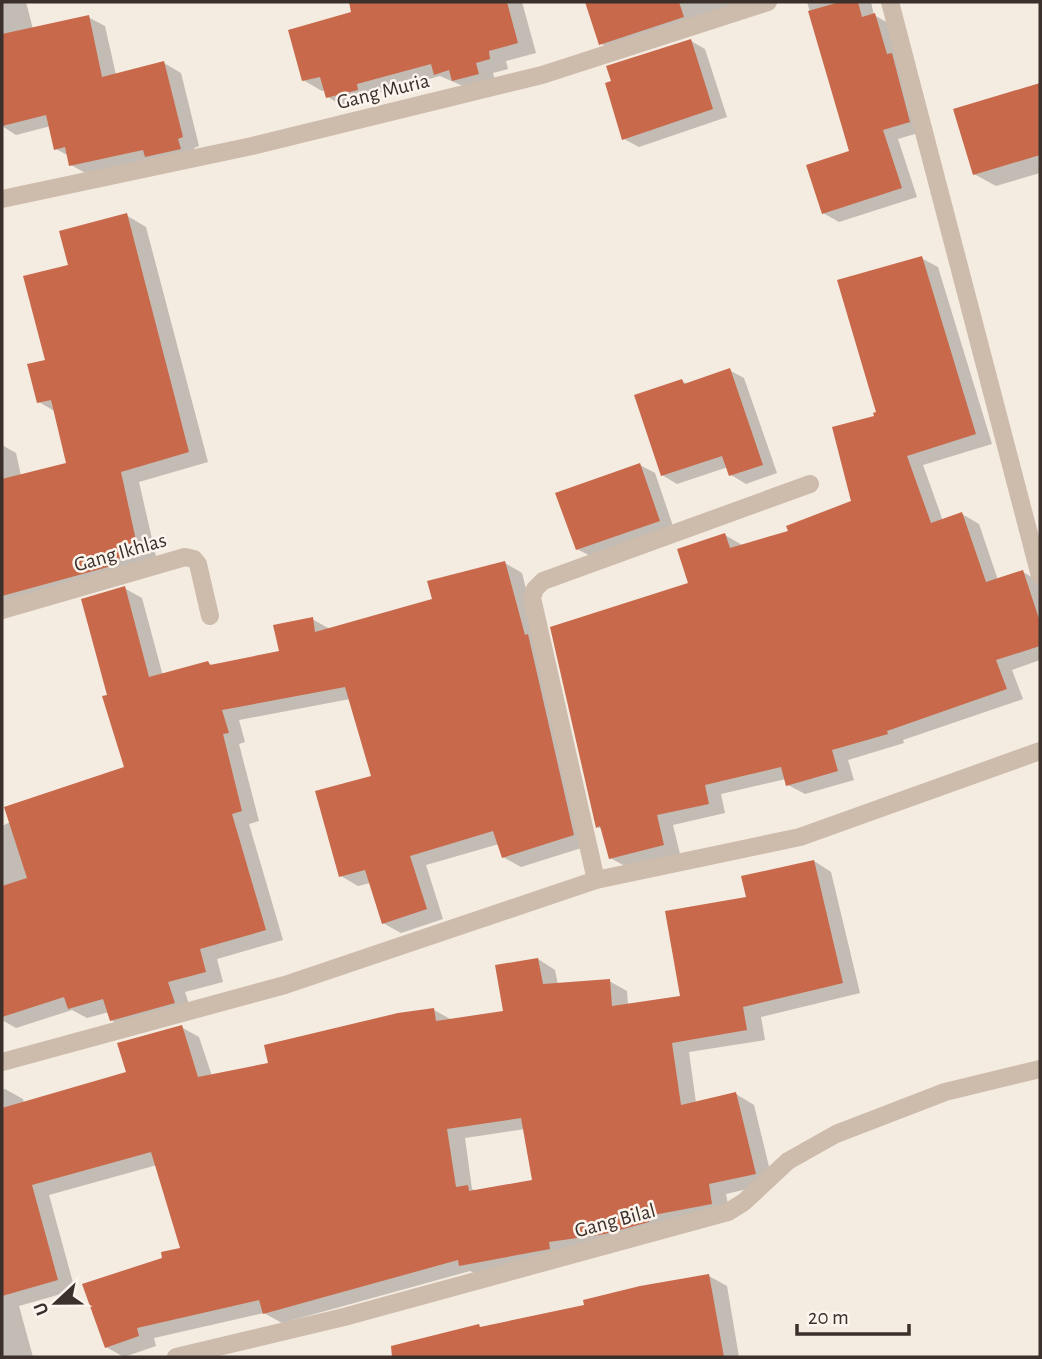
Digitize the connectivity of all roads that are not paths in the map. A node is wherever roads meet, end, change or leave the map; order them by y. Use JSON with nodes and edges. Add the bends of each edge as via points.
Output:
{"nodes":[{"id":1,"x":768,"y":2,"type":"edge"},
{"id":2,"x":890,"y":2,"type":"edge"},
{"id":3,"x":2,"y":199,"type":"edge"},
{"id":4,"x":810,"y":484,"type":"dead end"},
{"id":5,"x":1040,"y":576,"type":"edge"},
{"id":6,"x":2,"y":610,"type":"edge"},
{"id":7,"x":210,"y":616,"type":"dead end"},
{"id":8,"x":1040,"y":751,"type":"edge"},
{"id":9,"x":596,"y":880,"type":"junction"},
{"id":10,"x":2,"y":1062,"type":"edge"},
{"id":11,"x":1040,"y":1069,"type":"edge"},
{"id":12,"x":176,"y":1357,"type":"edge"}],
"edges":[{"from":1,"to":3,"type":"street","name":"Gang Muria","via":[[529,78],[252,146]]},
{"from":2,"to":5,"type":"street"},
{"from":4,"to":9,"type":"street","via":[[543,581],[535,589],[532,598]]},
{"from":6,"to":7,"type":"street","name":"Gang Ikhlas","via":[[185,557],[198,564]]},
{"from":8,"to":9,"type":"street","via":[[800,837]]},
{"from":9,"to":10,"type":"street","via":[[285,985]]},
{"from":11,"to":12,"type":"street","name":"Gang Bilal","via":[[945,1092],[836,1134],[788,1161],[728,1212],[344,1317]]}]}
